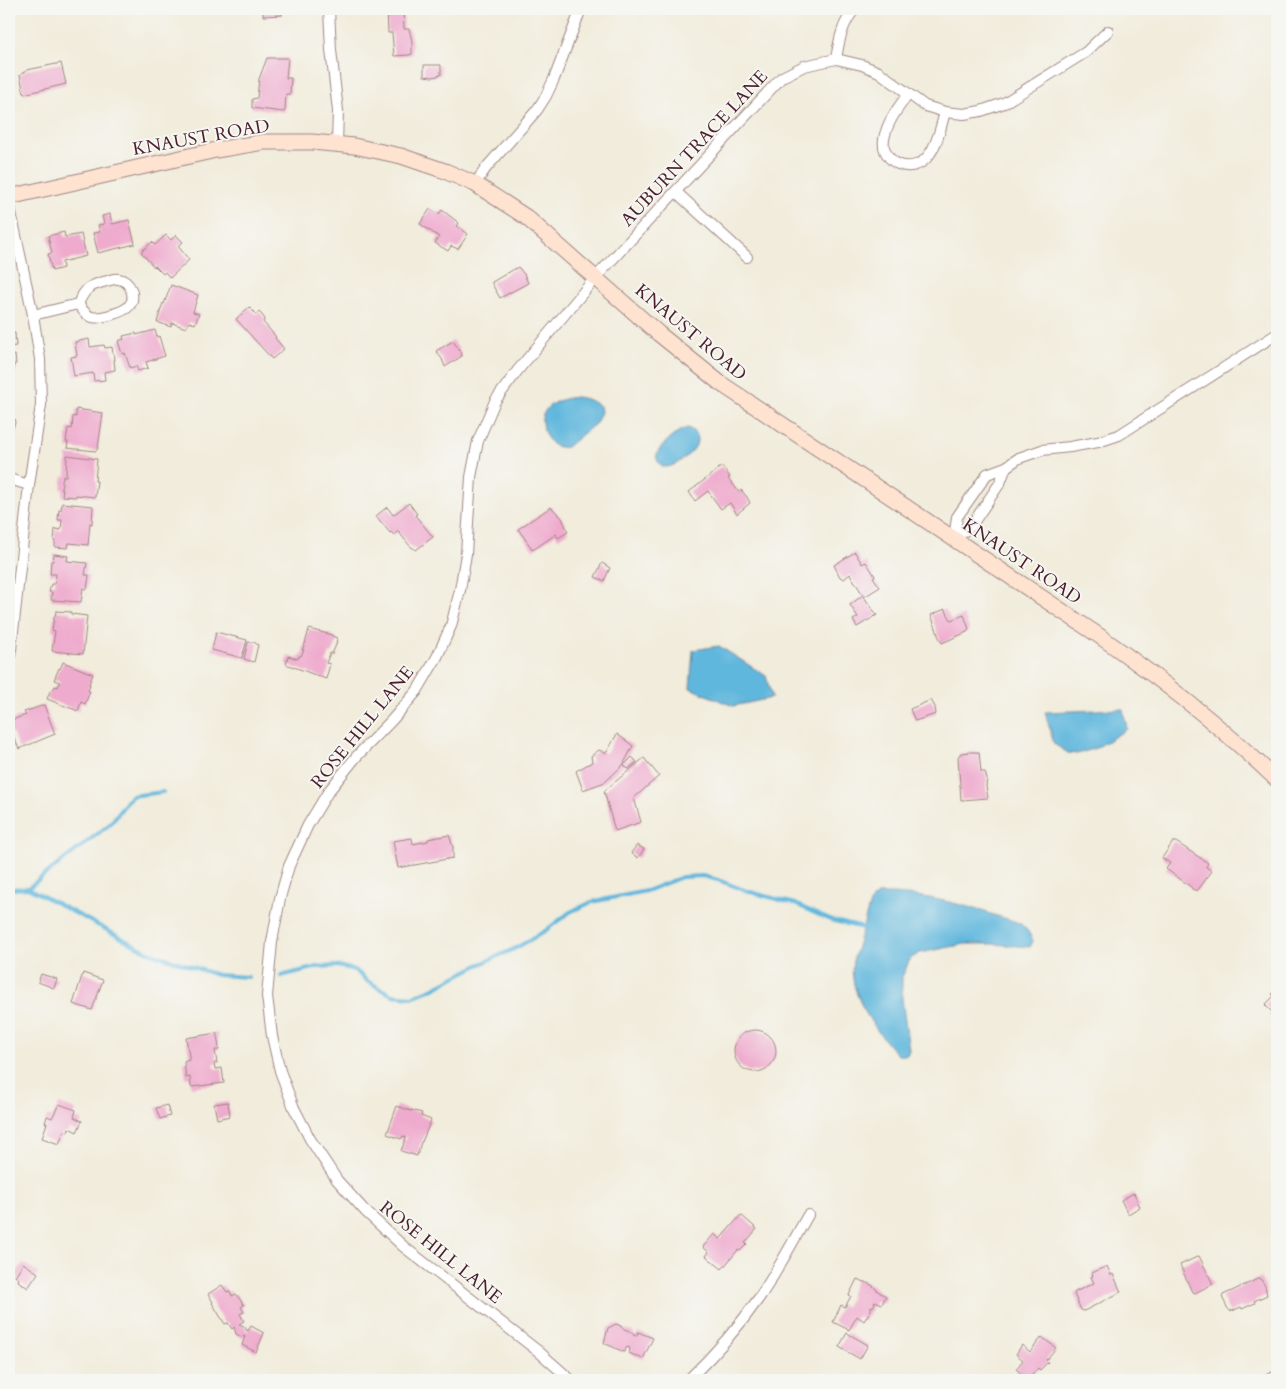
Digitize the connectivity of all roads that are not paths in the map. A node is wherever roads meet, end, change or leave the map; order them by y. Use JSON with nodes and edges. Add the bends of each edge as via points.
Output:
{"nodes":[{"id":1,"x":329,"y":9,"type":"edge"},
{"id":2,"x":581,"y":9,"type":"edge"},
{"id":3,"x":855,"y":9,"type":"edge"},
{"id":4,"x":1108,"y":31,"type":"dead end"},
{"id":5,"x":836,"y":59,"type":"junction"},
{"id":6,"x":908,"y":95,"type":"junction"},
{"id":7,"x":945,"y":112,"type":"junction"},
{"id":8,"x":338,"y":144,"type":"junction"},
{"id":9,"x":475,"y":184,"type":"junction"},
{"id":10,"x":676,"y":192,"type":"junction"},
{"id":11,"x":9,"y":197,"type":"edge"},
{"id":12,"x":9,"y":203,"type":"edge"},
{"id":13,"x":747,"y":257,"type":"dead end"},
{"id":14,"x":596,"y":277,"type":"junction"},
{"id":15,"x":78,"y":304,"type":"junction"},
{"id":16,"x":33,"y":315,"type":"junction"},
{"id":17,"x":1277,"y":334,"type":"edge"},
{"id":18,"x":1006,"y":467,"type":"junction"},
{"id":19,"x":9,"y":479,"type":"edge"},
{"id":20,"x":29,"y":485,"type":"junction"},
{"id":21,"x":954,"y":539,"type":"junction"},
{"id":22,"x":9,"y":668,"type":"edge"},
{"id":23,"x":1277,"y":780,"type":"edge"},
{"id":24,"x":808,"y":1215,"type":"dead end"},
{"id":25,"x":1277,"y":1376,"type":"edge"},
{"id":26,"x":571,"y":1380,"type":"edge"},
{"id":27,"x":688,"y":1380,"type":"edge"},
{"id":28,"x":1268,"y":1380,"type":"edge"}],
"edges":[{"from":1,"to":8,"type":"street"},
{"from":2,"to":9,"type":"street","via":[[546,96]]},
{"from":3,"to":5,"type":"street","via":[[841,32]]},
{"from":4,"to":7,"type":"street","name":"AUBURN TRACE LANE","via":[[1086,52],[1004,103],[964,114]]},
{"from":5,"to":6,"type":"street","name":"AUBURN TRACE LANE","via":[[879,72]]},
{"from":5,"to":10,"type":"street","name":"AUBURN TRACE LANE","via":[[804,66],[782,77]]},
{"from":6,"to":7,"type":"street","name":"AUBURN TRACE LANE","via":[[925,106]]},
{"from":6,"to":7,"type":"street","via":[[896,110],[884,140],[886,152],[900,166],[920,164],[928,156]]},
{"from":8,"to":9,"type":"main road","name":"KNAUST ROAD","via":[[401,156]]},
{"from":8,"to":11,"type":"main road","name":"KNAUST ROAD","via":[[264,142],[239,146]]},
{"from":9,"to":14,"type":"main road","name":"KNAUST ROAD","via":[[526,217]]},
{"from":10,"to":13,"type":"street"},
{"from":10,"to":14,"type":"street","name":"AUBURN TRACE LANE"},
{"from":12,"to":16,"type":"street"},
{"from":14,"to":21,"type":"main road","name":"KNAUST ROAD","via":[[720,383]]},
{"from":14,"to":26,"type":"street","name":"ROSE HILL LANE","via":[[495,401],[478,441],[471,477],[466,554],[451,626],[417,691],[356,757],[328,792],[308,825],[289,866],[280,898],[267,996],[280,1071],[294,1108],[310,1139],[338,1180],[365,1211],[404,1247]]},
{"from":15,"to":15,"type":"street","via":[[84,292],[94,284],[118,279],[126,282],[132,291],[133,299],[128,307],[117,313],[93,317]]},
{"from":15,"to":16,"type":"street"},
{"from":16,"to":20,"type":"street","via":[[40,359],[42,405]]},
{"from":17,"to":18,"type":"street","via":[[1119,435],[1070,448],[1042,450],[1019,458]]},
{"from":18,"to":21,"type":"street","via":[[1000,483],[971,526]]},
{"from":18,"to":21,"type":"street","via":[[987,474],[958,517]]},
{"from":19,"to":20,"type":"street"},
{"from":20,"to":22,"type":"street"},
{"from":21,"to":23,"type":"main road","name":"KNAUST ROAD","via":[[1150,672],[1208,718]]},
{"from":24,"to":27,"type":"street","via":[[759,1298],[725,1342]]},
{"from":25,"to":28,"type":"street"}]}
